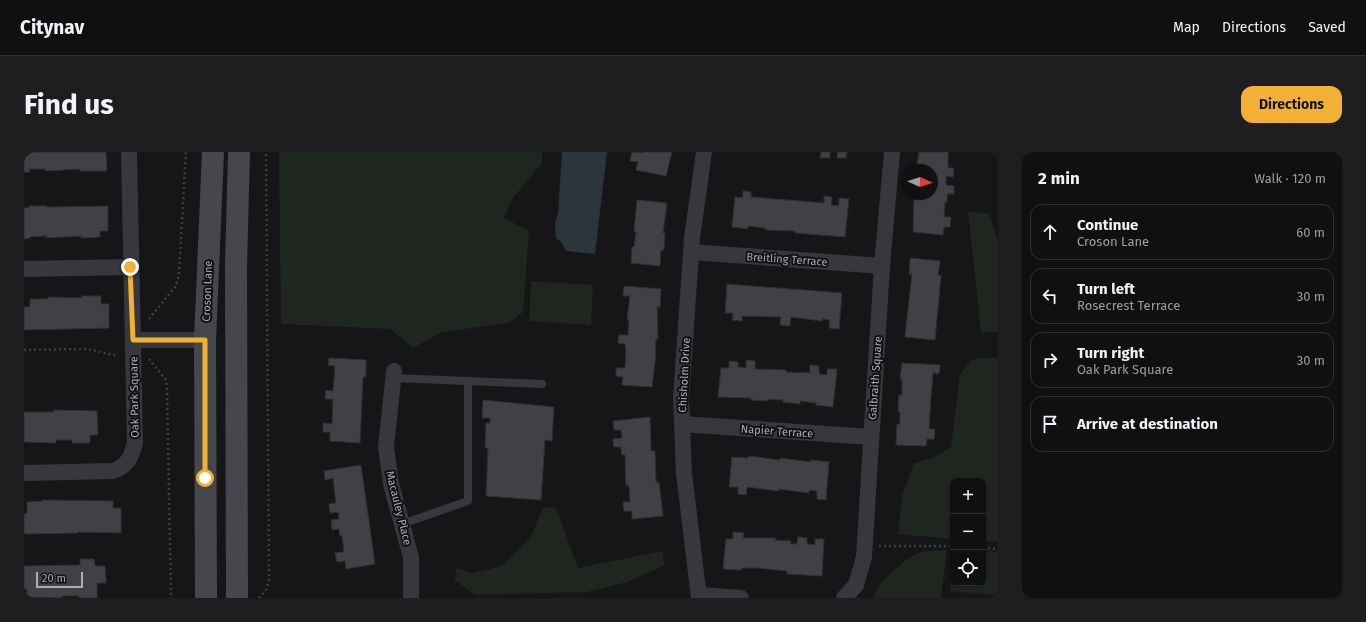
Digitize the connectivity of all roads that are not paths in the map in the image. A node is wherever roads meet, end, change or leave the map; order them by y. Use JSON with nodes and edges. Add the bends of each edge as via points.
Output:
{"nodes":[{"id":1,"x":128,"y":152,"type":"edge"},
{"id":2,"x":213,"y":152,"type":"edge"},
{"id":3,"x":239,"y":152,"type":"edge"},
{"id":4,"x":704,"y":152,"type":"edge"},
{"id":5,"x":892,"y":152,"type":"edge"},
{"id":6,"x":691,"y":252,"type":"junction"},
{"id":7,"x":882,"y":266,"type":"junction"},
{"id":8,"x":130,"y":267,"type":"junction"},
{"id":9,"x":24,"y":269,"type":"edge"},
{"id":10,"x":140,"y":340,"type":"junction"},
{"id":11,"x":205,"y":340,"type":"junction"},
{"id":12,"x":394,"y":374,"type":"joint"},
{"id":13,"x":468,"y":381,"type":"junction"},
{"id":14,"x":542,"y":384,"type":"dead end"},
{"id":15,"x":682,"y":424,"type":"junction"},
{"id":16,"x":871,"y":437,"type":"junction"},
{"id":17,"x":24,"y":473,"type":"edge"},
{"id":18,"x":402,"y":524,"type":"junction"},
{"id":19,"x":700,"y":596,"type":"edge"},
{"id":20,"x":206,"y":598,"type":"edge"},
{"id":21,"x":237,"y":598,"type":"edge"},
{"id":22,"x":411,"y":598,"type":"edge"},
{"id":23,"x":741,"y":598,"type":"edge"},
{"id":24,"x":844,"y":598,"type":"edge"}],
"edges":[{"from":1,"to":8,"type":"street","name":"Oak Park Square"},
{"from":2,"to":11,"type":"main road","name":"Croson Lane"},
{"from":3,"to":21,"type":"main road","via":[[236,266]]},
{"from":4,"to":6,"type":"street","name":"Chisholm Drive"},
{"from":5,"to":7,"type":"street","name":"Galbraith Square"},
{"from":6,"to":7,"type":"street","name":"Breitling Terrace"},
{"from":6,"to":15,"type":"street","name":"Chisholm Drive","via":[[681,399]]},
{"from":7,"to":16,"type":"street","name":"Galbraith Square"},
{"from":8,"to":9,"type":"street"},
{"from":8,"to":10,"type":"street","name":"Oak Park Square"},
{"from":10,"to":11,"type":"street"},
{"from":10,"to":17,"type":"street","name":"Oak Park Square","via":[[135,443],[132,456],[124,467],[112,471]]},
{"from":11,"to":20,"type":"main road","name":"Croson Lane"},
{"from":12,"to":13,"type":"lane"},
{"from":12,"to":18,"type":"street","name":"Macauley Place","via":[[386,447],[391,484]]},
{"from":13,"to":14,"type":"lane"},
{"from":13,"to":18,"type":"lane","via":[[468,501]]},
{"from":15,"to":16,"type":"street","name":"Napier Terrace"},
{"from":15,"to":19,"type":"street","name":"Chisholm Drive","via":[[684,473]]},
{"from":16,"to":24,"type":"street","name":"Galbraith Square","via":[[864,557],[856,584]]},
{"from":18,"to":22,"type":"street","name":"Macauley Place","via":[[411,557]]},
{"from":19,"to":23,"type":"street"}]}
